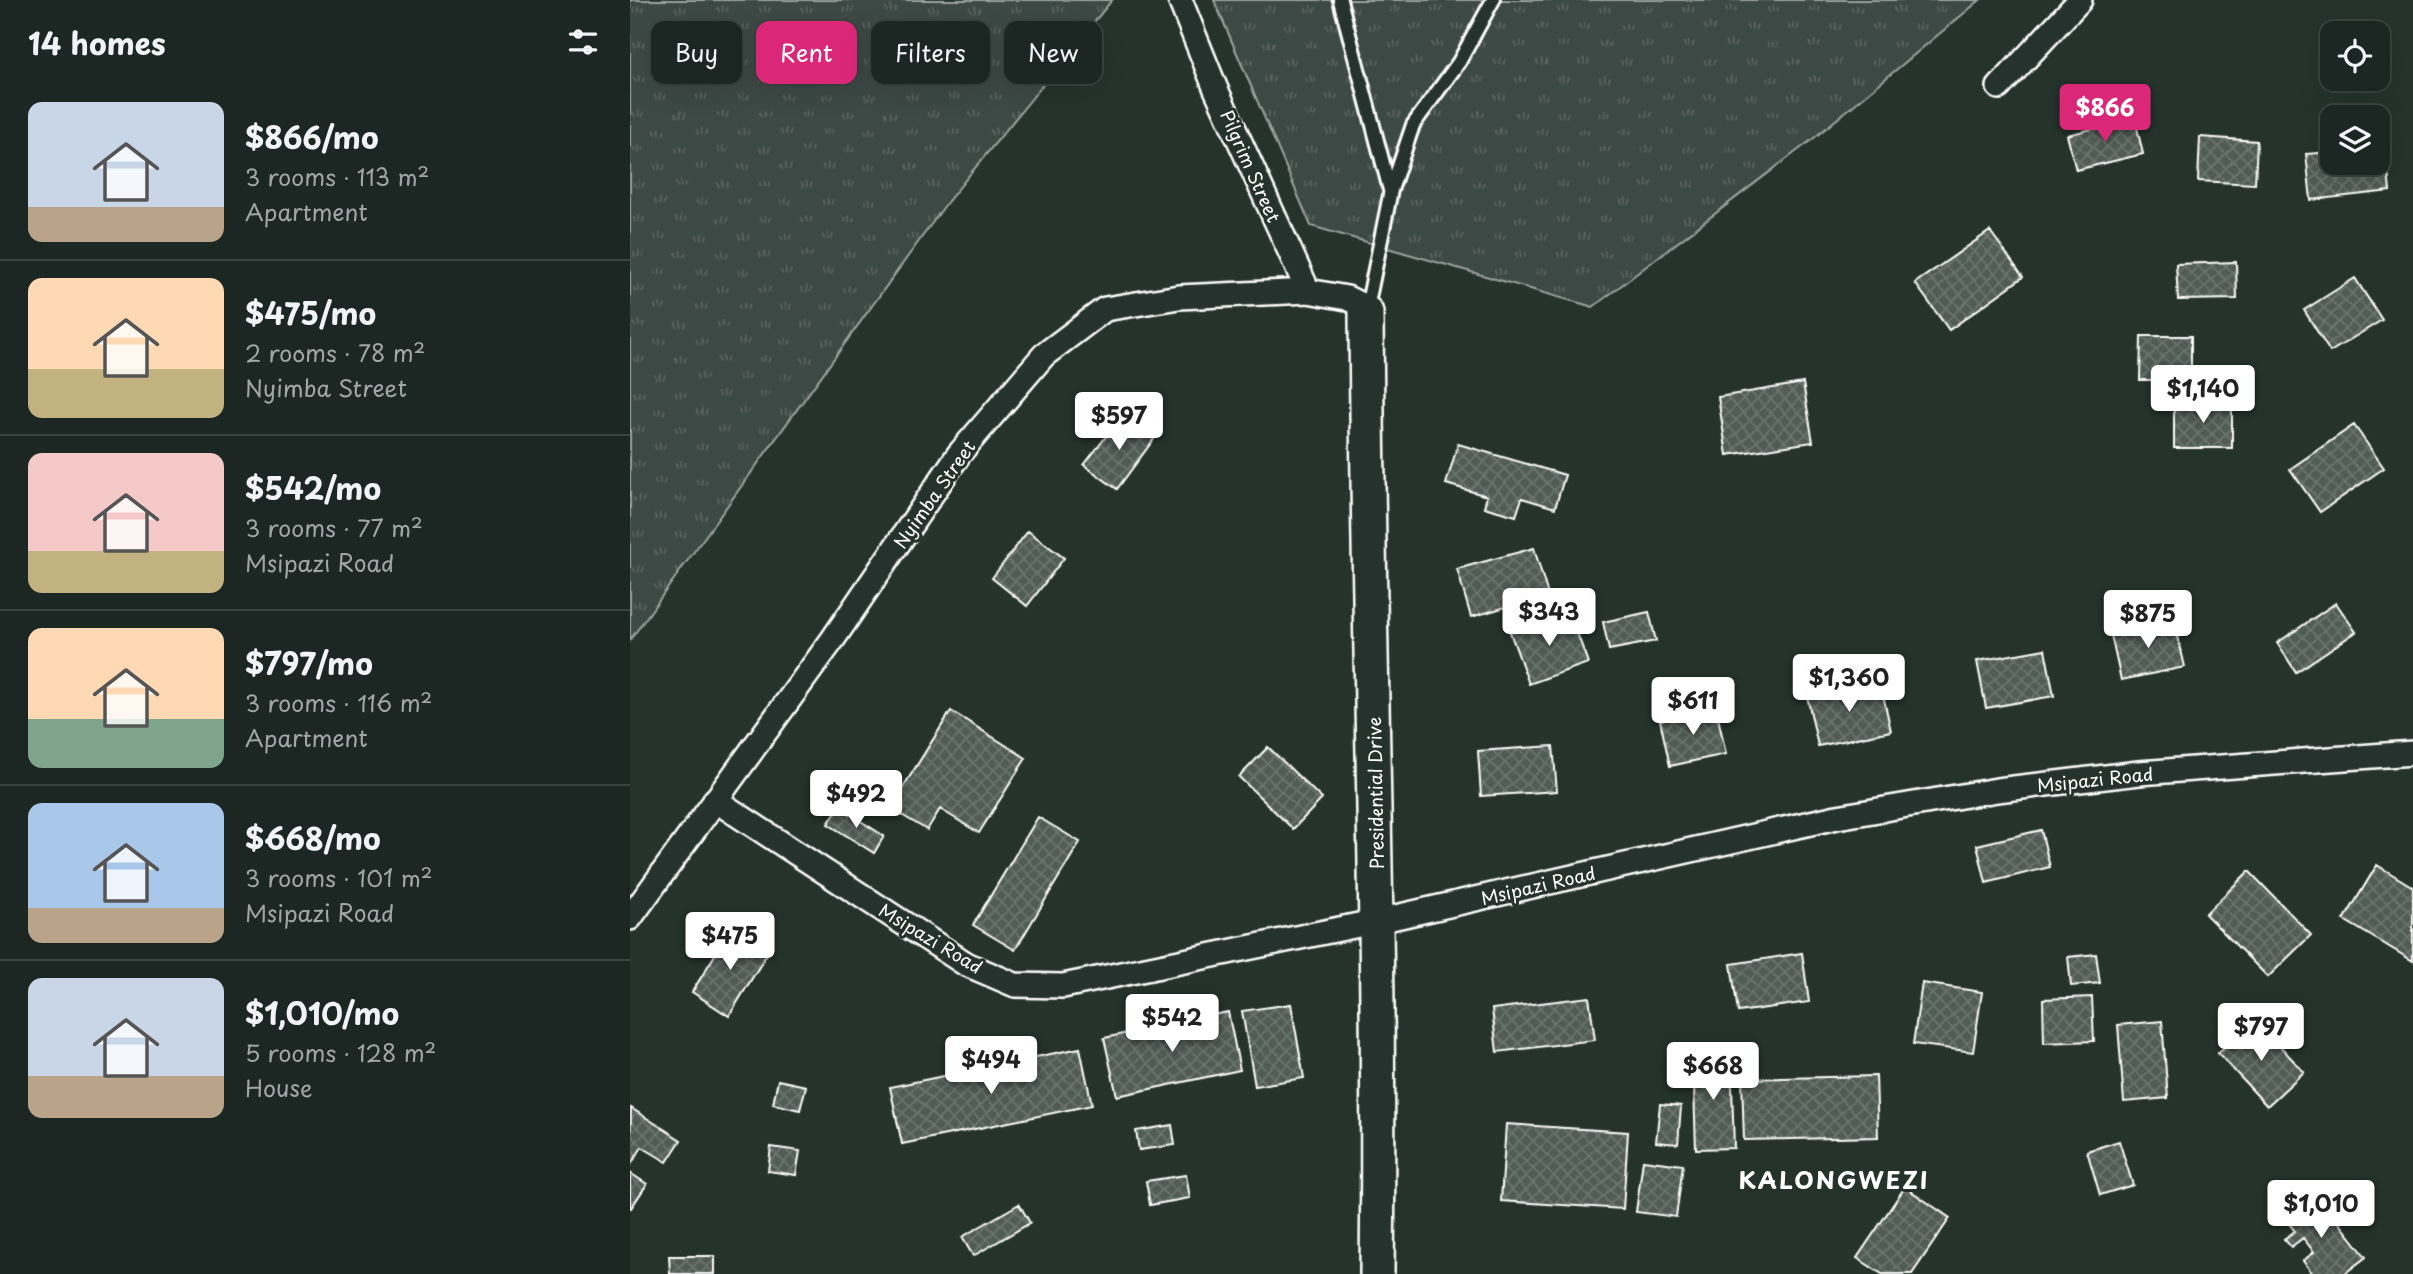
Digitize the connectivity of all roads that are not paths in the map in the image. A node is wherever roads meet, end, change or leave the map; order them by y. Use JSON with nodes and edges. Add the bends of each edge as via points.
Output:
{"nodes":[{"id":1,"x":1180,"y":0,"type":"edge"},
{"id":2,"x":1340,"y":0,"type":"edge"},
{"id":3,"x":1493,"y":0,"type":"edge"},
{"id":4,"x":2080,"y":0,"type":"edge"},
{"id":5,"x":1999,"y":87,"type":"dead end"},
{"id":6,"x":1391,"y":190,"type":"junction"},
{"id":7,"x":1308,"y":291,"type":"junction"},
{"id":8,"x":1366,"y":313,"type":"junction"},
{"id":9,"x":2413,"y":753,"type":"edge"},
{"id":10,"x":715,"y":800,"type":"junction"},
{"id":11,"x":630,"y":918,"type":"edge"},
{"id":12,"x":1378,"y":921,"type":"junction"},
{"id":13,"x":1377,"y":1274,"type":"edge"}],
"edges":[{"from":1,"to":7,"type":"street","name":"Pilgrim Street"},
{"from":2,"to":6,"type":"lane"},
{"from":3,"to":6,"type":"lane","via":[[1459,62],[1413,125]]},
{"from":4,"to":5,"type":"street"},
{"from":6,"to":8,"type":"lane"},
{"from":7,"to":8,"type":"street","name":"Nyimba Street","via":[[1347,299]]},
{"from":7,"to":10,"type":"street","name":"Nyimba Street","via":[[1179,297],[1105,309],[1044,355],[960,454]]},
{"from":8,"to":12,"type":"street","name":"Presidential Drive"},
{"from":9,"to":12,"type":"street","name":"Msipazi Road","via":[[2139,773],[1997,790],[1837,817]]},
{"from":10,"to":11,"type":"street","name":"Nyimba Street"},
{"from":10,"to":12,"type":"street","name":"Msipazi Road","via":[[966,964],[1015,985],[1063,986]]},
{"from":12,"to":13,"type":"street","name":"Presidential Drive"}]}
